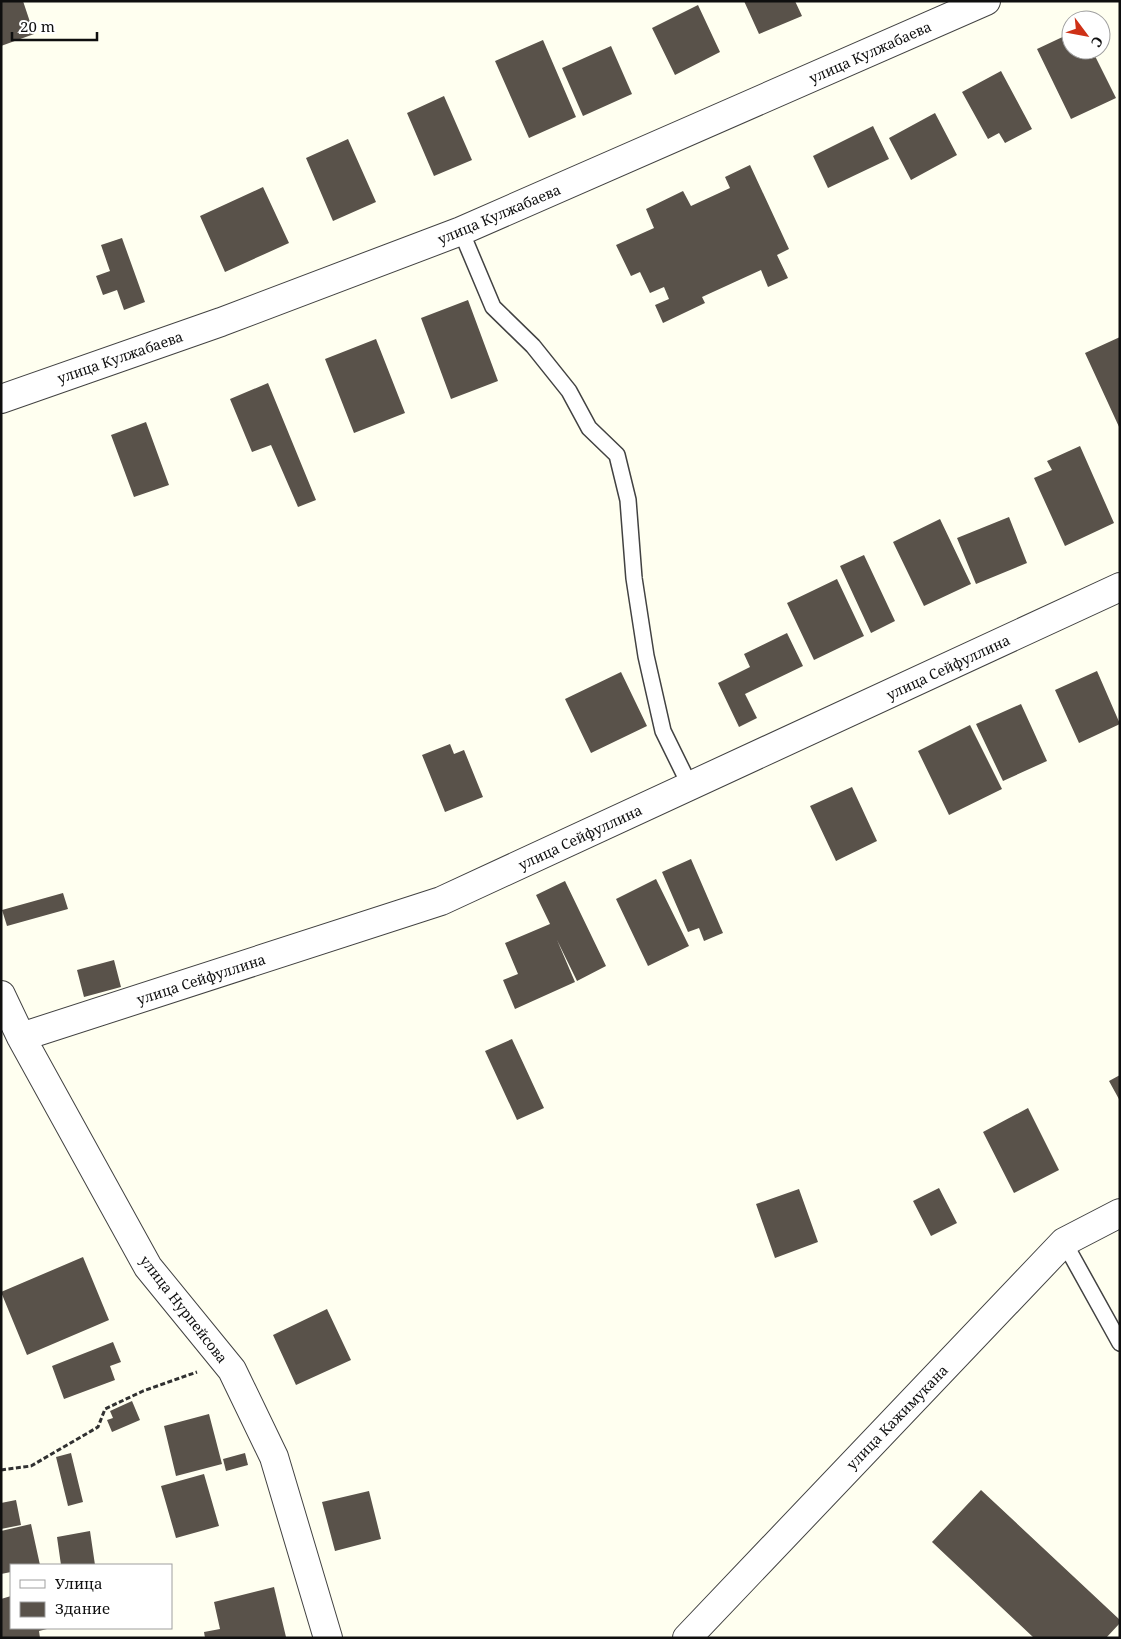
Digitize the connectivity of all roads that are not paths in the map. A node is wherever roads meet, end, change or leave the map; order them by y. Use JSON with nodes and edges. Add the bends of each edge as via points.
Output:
{"nodes":[{"id":1,"x":986,"y":1,"type":"edge"},
{"id":2,"x":460,"y":231,"type":"junction"},
{"id":3,"x":1,"y":399,"type":"edge"},
{"id":4,"x":1120,"y":587,"type":"edge"},
{"id":5,"x":690,"y":786,"type":"junction"},
{"id":6,"x":1,"y":995,"type":"edge"},
{"id":7,"x":21,"y":1037,"type":"junction"},
{"id":8,"x":1120,"y":1214,"type":"edge"},
{"id":9,"x":1064,"y":1242,"type":"junction"},
{"id":10,"x":1120,"y":1343,"type":"edge"},
{"id":11,"x":328,"y":1638,"type":"edge"},
{"id":12,"x":687,"y":1638,"type":"edge"}],
"edges":[{"from":1,"to":2,"type":"street","name":"улица Кулжабаева"},
{"from":2,"to":3,"type":"street","name":"улица Кулжабаева","via":[[221,322]]},
{"from":2,"to":5,"type":"lane","via":[[493,307],[533,346],[569,391],[589,428],[617,455],[628,500],[634,578],[646,656],[664,731]]},
{"from":4,"to":5,"type":"street","name":"улица Сейфуллина"},
{"from":5,"to":7,"type":"street","name":"улица Сейфуллина","via":[[441,901]]},
{"from":6,"to":7,"type":"street","name":"улица Нурпейсова"},
{"from":7,"to":11,"type":"street","name":"улица Нурпейсова","via":[[148,1267],[232,1370],[274,1457]]},
{"from":8,"to":9,"type":"street","name":"улица Кажимукана"},
{"from":9,"to":10,"type":"lane"},
{"from":9,"to":12,"type":"street","name":"улица Кажимукана"}]}
